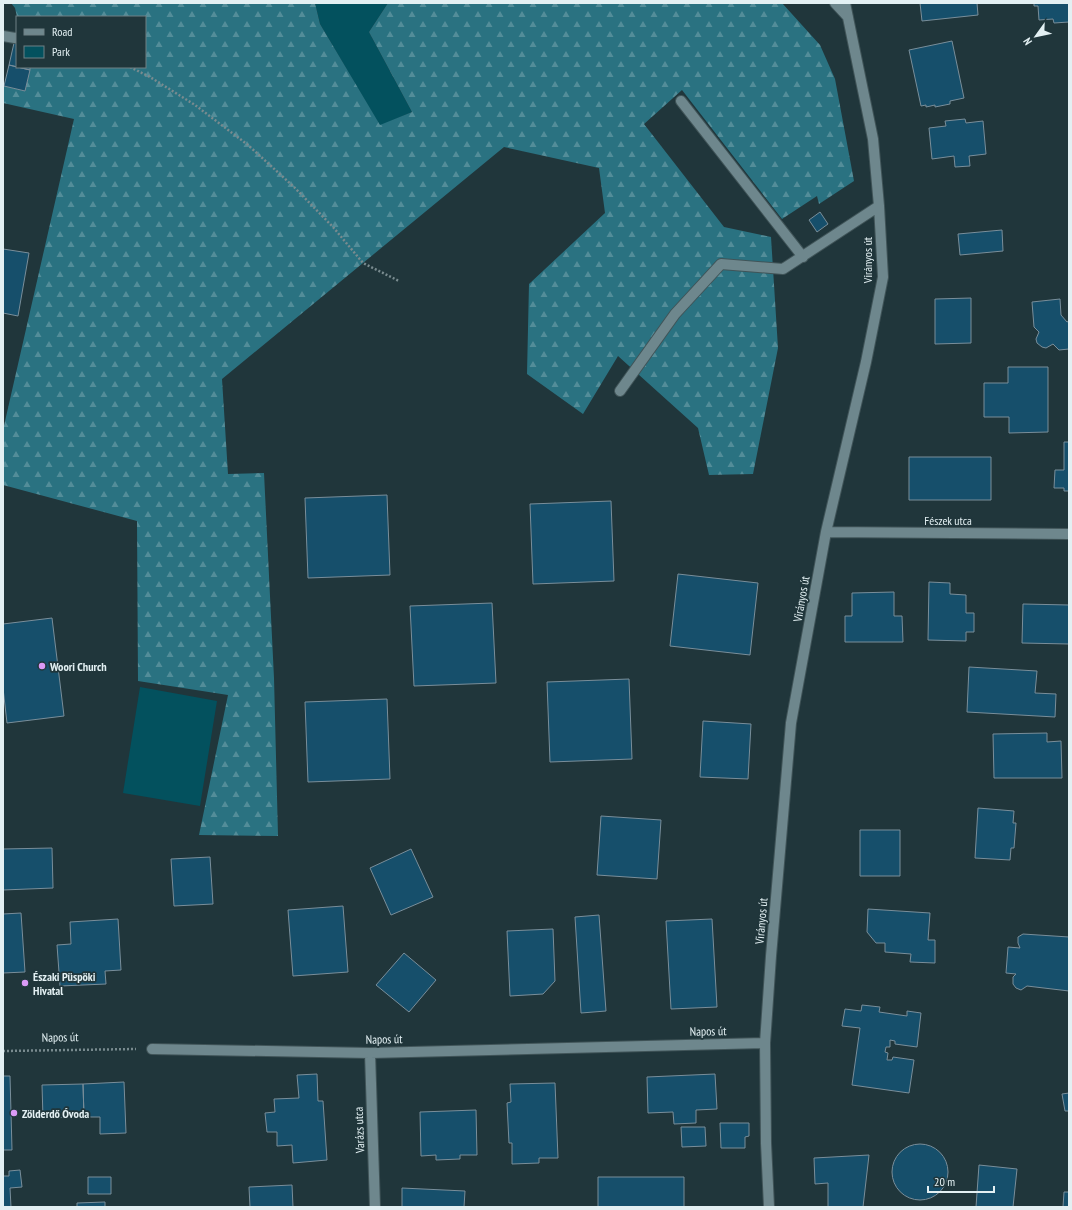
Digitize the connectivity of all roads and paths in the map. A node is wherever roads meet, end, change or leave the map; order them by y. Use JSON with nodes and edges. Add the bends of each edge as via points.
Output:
{"nodes":[{"id":1,"x":835,"y":3,"type":"edge"},
{"id":2,"x":845,"y":3,"type":"edge"},
{"id":3,"x":848,"y":17,"type":"junction"},
{"id":4,"x":3,"y":36,"type":"edge"},
{"id":5,"x":15,"y":38,"type":"dead end"},
{"id":6,"x":132,"y":68,"type":"edge"},
{"id":7,"x":681,"y":101,"type":"dead end"},
{"id":8,"x":879,"y":206,"type":"junction"},
{"id":9,"x":803,"y":257,"type":"junction"},
{"id":10,"x":399,"y":281,"type":"dead end"},
{"id":11,"x":620,"y":391,"type":"dead end"},
{"id":12,"x":826,"y":532,"type":"junction"},
{"id":13,"x":1069,"y":534,"type":"edge"},
{"id":14,"x":765,"y":1043,"type":"junction"},
{"id":15,"x":152,"y":1049,"type":"joint"},
{"id":16,"x":3,"y":1051,"type":"edge"},
{"id":17,"x":370,"y":1052,"type":"junction"},
{"id":18,"x":375,"y":1207,"type":"edge"},
{"id":19,"x":768,"y":1207,"type":"edge"}],
"edges":[{"from":1,"to":3,"type":"street"},
{"from":2,"to":3,"type":"street","name":"Virányos út"},
{"from":3,"to":8,"type":"street","name":"Virányos út","via":[[873,139]]},
{"from":4,"to":5,"type":"street"},
{"from":6,"to":10,"type":"path","via":[[195,105],[248,145],[294,187],[363,263]]},
{"from":7,"to":9,"type":"street"},
{"from":8,"to":9,"type":"street"},
{"from":8,"to":12,"type":"street","name":"Virányos út","via":[[883,277]]},
{"from":9,"to":11,"type":"street","via":[[784,269],[721,264],[675,314]]},
{"from":12,"to":13,"type":"street","name":"Fészek utca"},
{"from":12,"to":14,"type":"street","name":"Virányos út","via":[[792,723]]},
{"from":14,"to":17,"type":"street","name":"Napos út"},
{"from":14,"to":19,"type":"street","name":"Virányos út"},
{"from":15,"to":16,"type":"path","name":"Napos út"},
{"from":15,"to":17,"type":"street","name":"Napos út"},
{"from":17,"to":18,"type":"street","name":"Varázs utca"}]}
